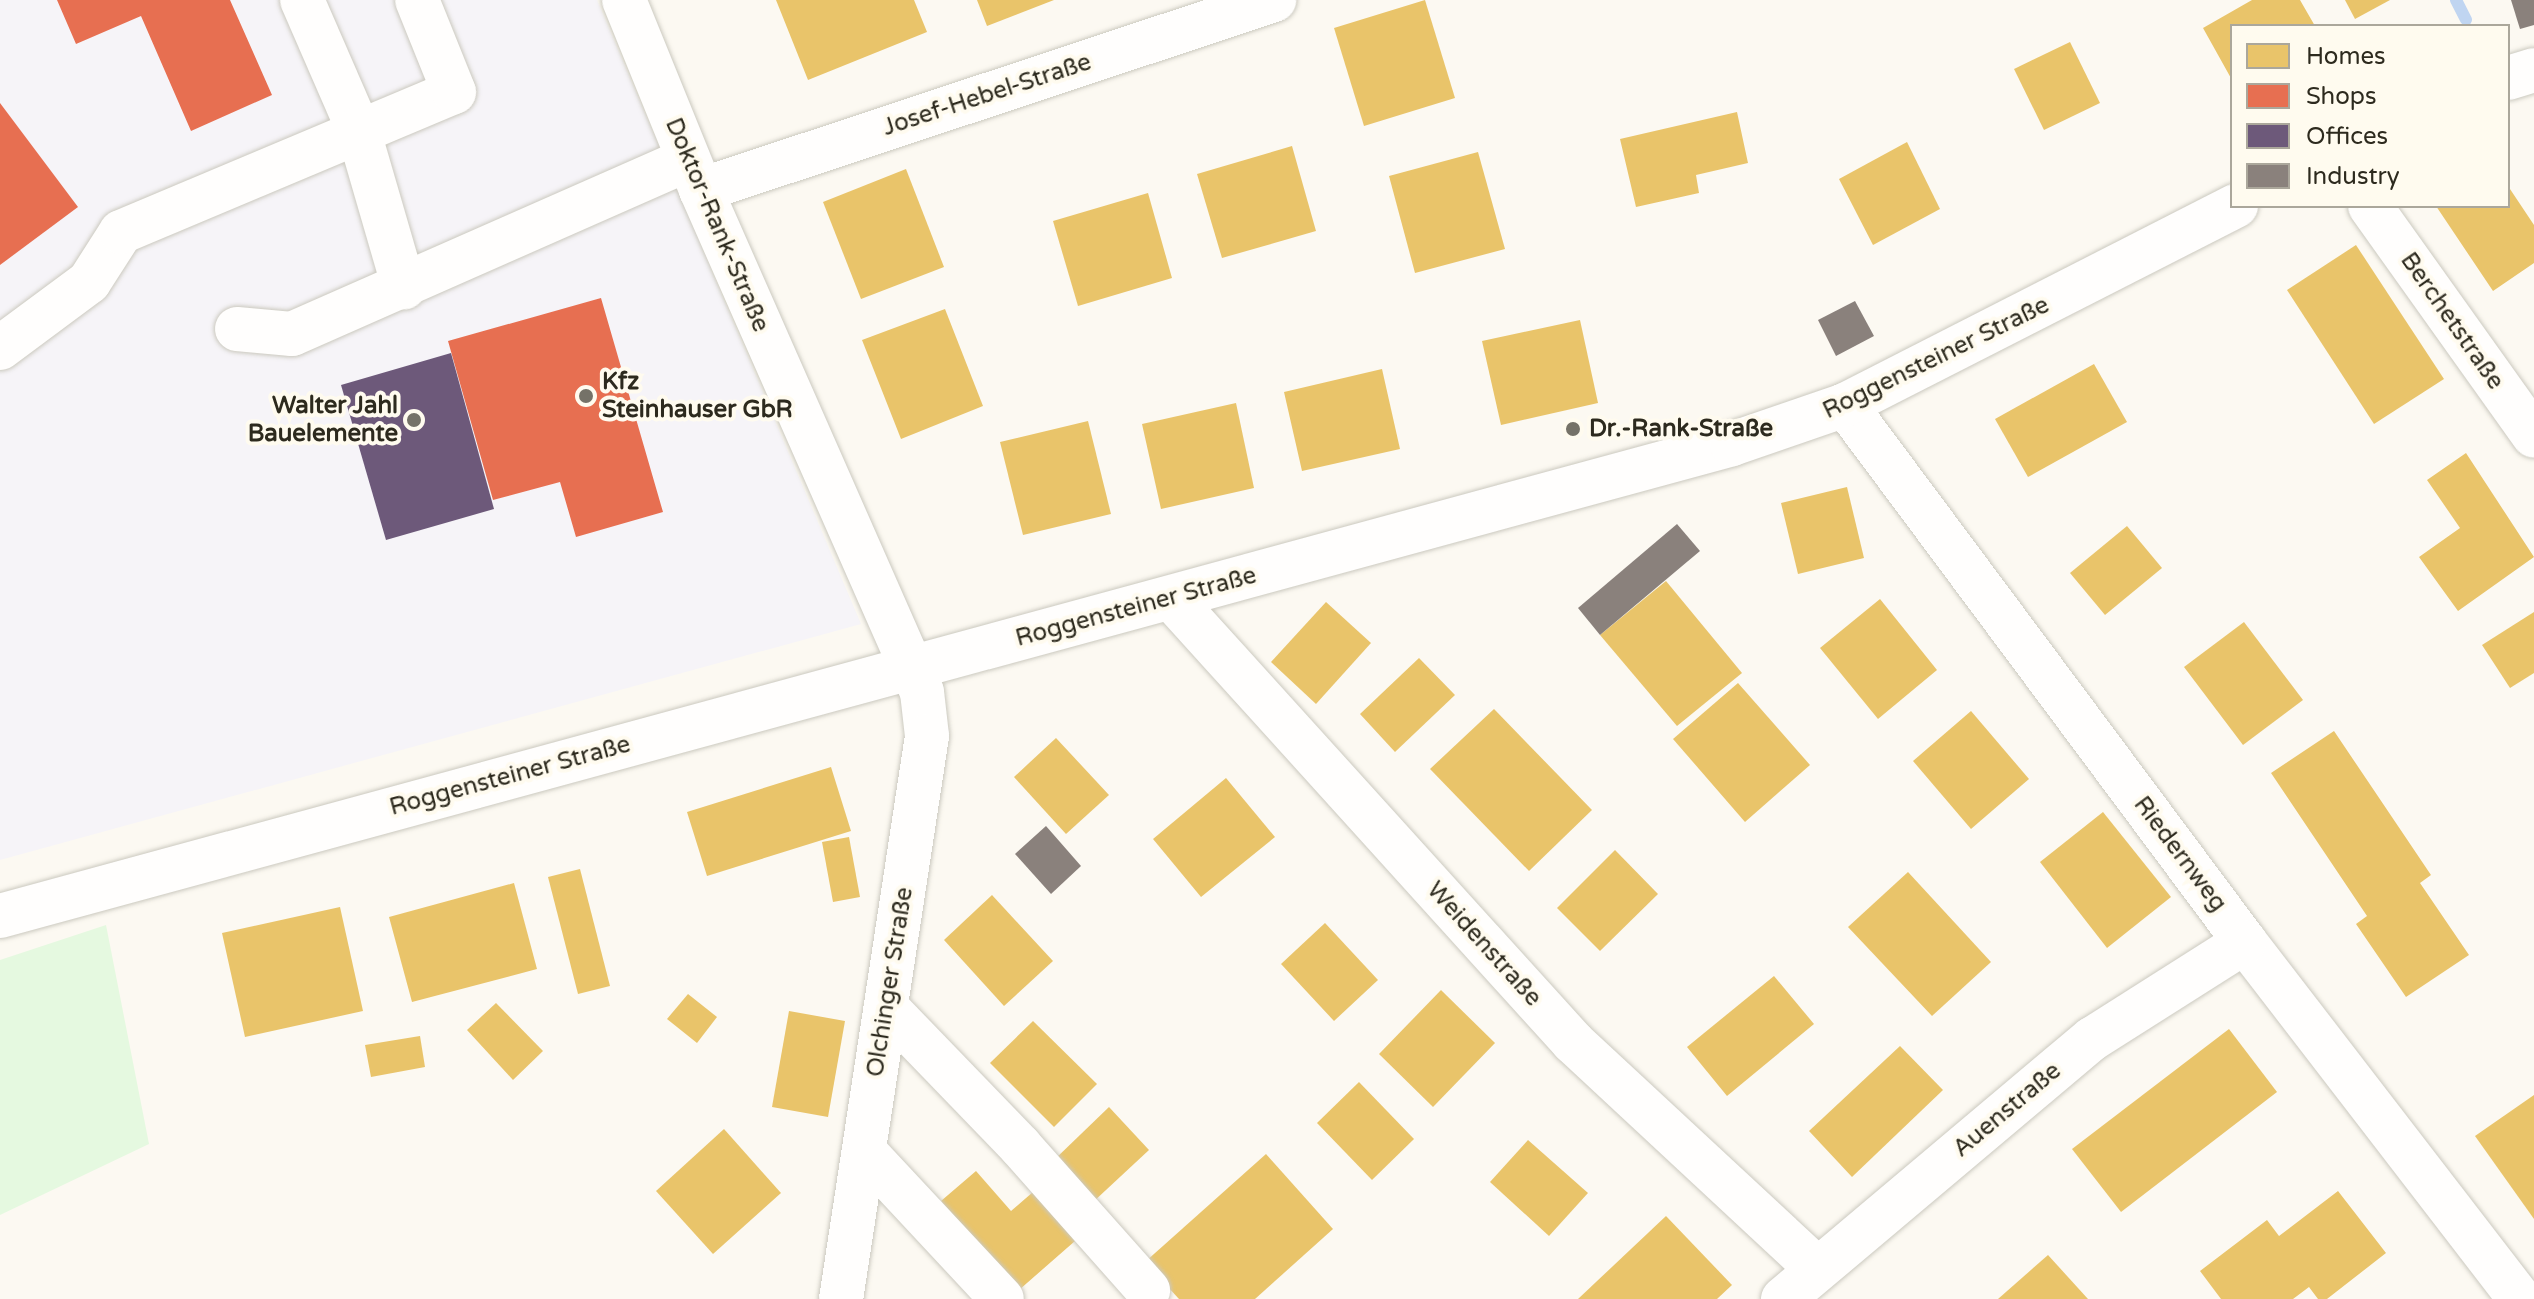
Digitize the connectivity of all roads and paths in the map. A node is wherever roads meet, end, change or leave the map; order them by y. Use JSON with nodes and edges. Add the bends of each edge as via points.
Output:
{"nodes":[{"id":1,"x":302,"y":0,"type":"edge"},
{"id":2,"x":417,"y":0,"type":"edge"},
{"id":3,"x":624,"y":0,"type":"edge"},
{"id":4,"x":1274,"y":0,"type":"edge"},
{"id":5,"x":2534,"y":70,"type":"edge"},
{"id":6,"x":2510,"y":77,"type":"edge"},
{"id":7,"x":358,"y":129,"type":"junction"},
{"id":8,"x":694,"y":174,"type":"junction"},
{"id":9,"x":2232,"y":208,"type":"edge"},
{"id":10,"x":2371,"y":208,"type":"edge"},
{"id":11,"x":404,"y":287,"type":"junction"},
{"id":12,"x":237,"y":329,"type":"dead end"},
{"id":13,"x":0,"y":348,"type":"edge"},
{"id":14,"x":1845,"y":405,"type":"junction"},
{"id":15,"x":2534,"y":436,"type":"edge"},
{"id":16,"x":1172,"y":599,"type":"junction"},
{"id":17,"x":914,"y":666,"type":"junction"},
{"id":18,"x":0,"y":916,"type":"edge"},
{"id":19,"x":2245,"y":942,"type":"junction"},
{"id":20,"x":886,"y":1007,"type":"junction"},
{"id":21,"x":864,"y":1151,"type":"junction"},
{"id":22,"x":1817,"y":1269,"type":"junction"},
{"id":23,"x":1148,"y":1290,"type":"dead end"},
{"id":24,"x":841,"y":1299,"type":"edge"},
{"id":25,"x":1002,"y":1299,"type":"edge"},
{"id":26,"x":1783,"y":1299,"type":"edge"},
{"id":27,"x":2520,"y":1299,"type":"edge"}],
"edges":[{"from":1,"to":7,"type":"street"},
{"from":2,"to":7,"type":"street","via":[[454,92]]},
{"from":3,"to":8,"type":"street","name":"Doktor-Rank-Straße"},
{"from":4,"to":8,"type":"street","name":"Josef-Hebel-Straße"},
{"from":5,"to":6,"type":"street"},
{"from":7,"to":11,"type":"street"},
{"from":7,"to":13,"type":"street","via":[[121,232],[89,282]]},
{"from":8,"to":11,"type":"street","name":"Josef-Hebel-Straße"},
{"from":8,"to":17,"type":"street","name":"Doktor-Rank-Straße"},
{"from":9,"to":14,"type":"street","name":"Roggensteiner Straße"},
{"from":10,"to":15,"type":"street","name":"Berchetstraße"},
{"from":11,"to":12,"type":"street","name":"Josef-Hebel-Straße","via":[[292,334]]},
{"from":14,"to":16,"type":"street","name":"Roggensteiner Straße","via":[[1732,444]]},
{"from":14,"to":19,"type":"street","name":"Riedernweg"},
{"from":16,"to":17,"type":"street","name":"Roggensteiner Straße"},
{"from":16,"to":22,"type":"street","name":"Weidenstraße","via":[[1573,1042]]},
{"from":17,"to":18,"type":"street","name":"Roggensteiner Straße"},
{"from":17,"to":20,"type":"street","name":"Olchinger Straße","via":[[927,736]]},
{"from":19,"to":22,"type":"street","name":"Auenstraße","via":[[2092,1039]]},
{"from":19,"to":27,"type":"street","name":"Riedernweg"},
{"from":20,"to":21,"type":"street","name":"Olchinger Straße"},
{"from":20,"to":23,"type":"street"},
{"from":21,"to":24,"type":"street","name":"Olchinger Straße"},
{"from":21,"to":25,"type":"street"},
{"from":22,"to":26,"type":"street","name":"Auenstraße"}]}
